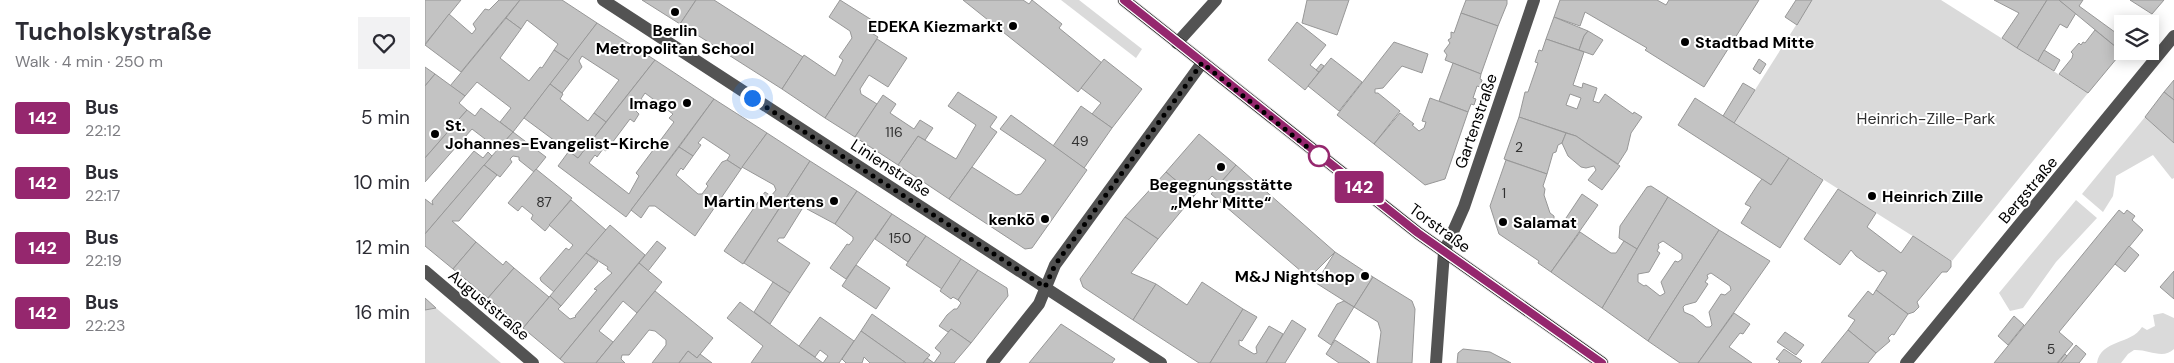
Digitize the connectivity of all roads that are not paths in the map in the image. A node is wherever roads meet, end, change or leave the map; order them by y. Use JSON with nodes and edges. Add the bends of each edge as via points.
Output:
{"nodes":[{"id":1,"x":603,"y":0,"type":"edge"},
{"id":2,"x":1124,"y":0,"type":"edge"},
{"id":3,"x":1216,"y":0,"type":"edge"},
{"id":4,"x":1535,"y":0,"type":"edge"},
{"id":5,"x":2174,"y":36,"type":"edge"},
{"id":6,"x":1177,"y":43,"type":"junction"},
{"id":7,"x":1202,"y":63,"type":"junction"},
{"id":8,"x":1444,"y":252,"type":"junction"},
{"id":9,"x":425,"y":271,"type":"edge"},
{"id":10,"x":1045,"y":287,"type":"junction"},
{"id":11,"x":533,"y":363,"type":"edge"},
{"id":12,"x":993,"y":363,"type":"edge"},
{"id":13,"x":1161,"y":363,"type":"edge"},
{"id":14,"x":1436,"y":363,"type":"edge"},
{"id":15,"x":1602,"y":363,"type":"edge"},
{"id":16,"x":1906,"y":363,"type":"edge"}],
"edges":[{"from":1,"to":10,"type":"street","name":"Linienstraße"},
{"from":2,"to":6,"type":"main road","name":"Torstraße"},
{"from":3,"to":6,"type":"street"},
{"from":4,"to":8,"type":"street","name":"Gartenstraße","via":[[1464,207]]},
{"from":5,"to":16,"type":"street","name":"Bergstraße"},
{"from":6,"to":7,"type":"main road","name":"Torstraße"},
{"from":7,"to":8,"type":"main road","name":"Torstraße"},
{"from":7,"to":10,"type":"street","via":[[1055,265]]},
{"from":8,"to":14,"type":"street","name":"Gartenstraße"},
{"from":8,"to":15,"type":"main road","name":"Torstraße"},
{"from":9,"to":11,"type":"street","name":"Auguststraße"},
{"from":10,"to":12,"type":"street","via":[[1035,310]]},
{"from":10,"to":13,"type":"street","name":"Linienstraße"}]}
